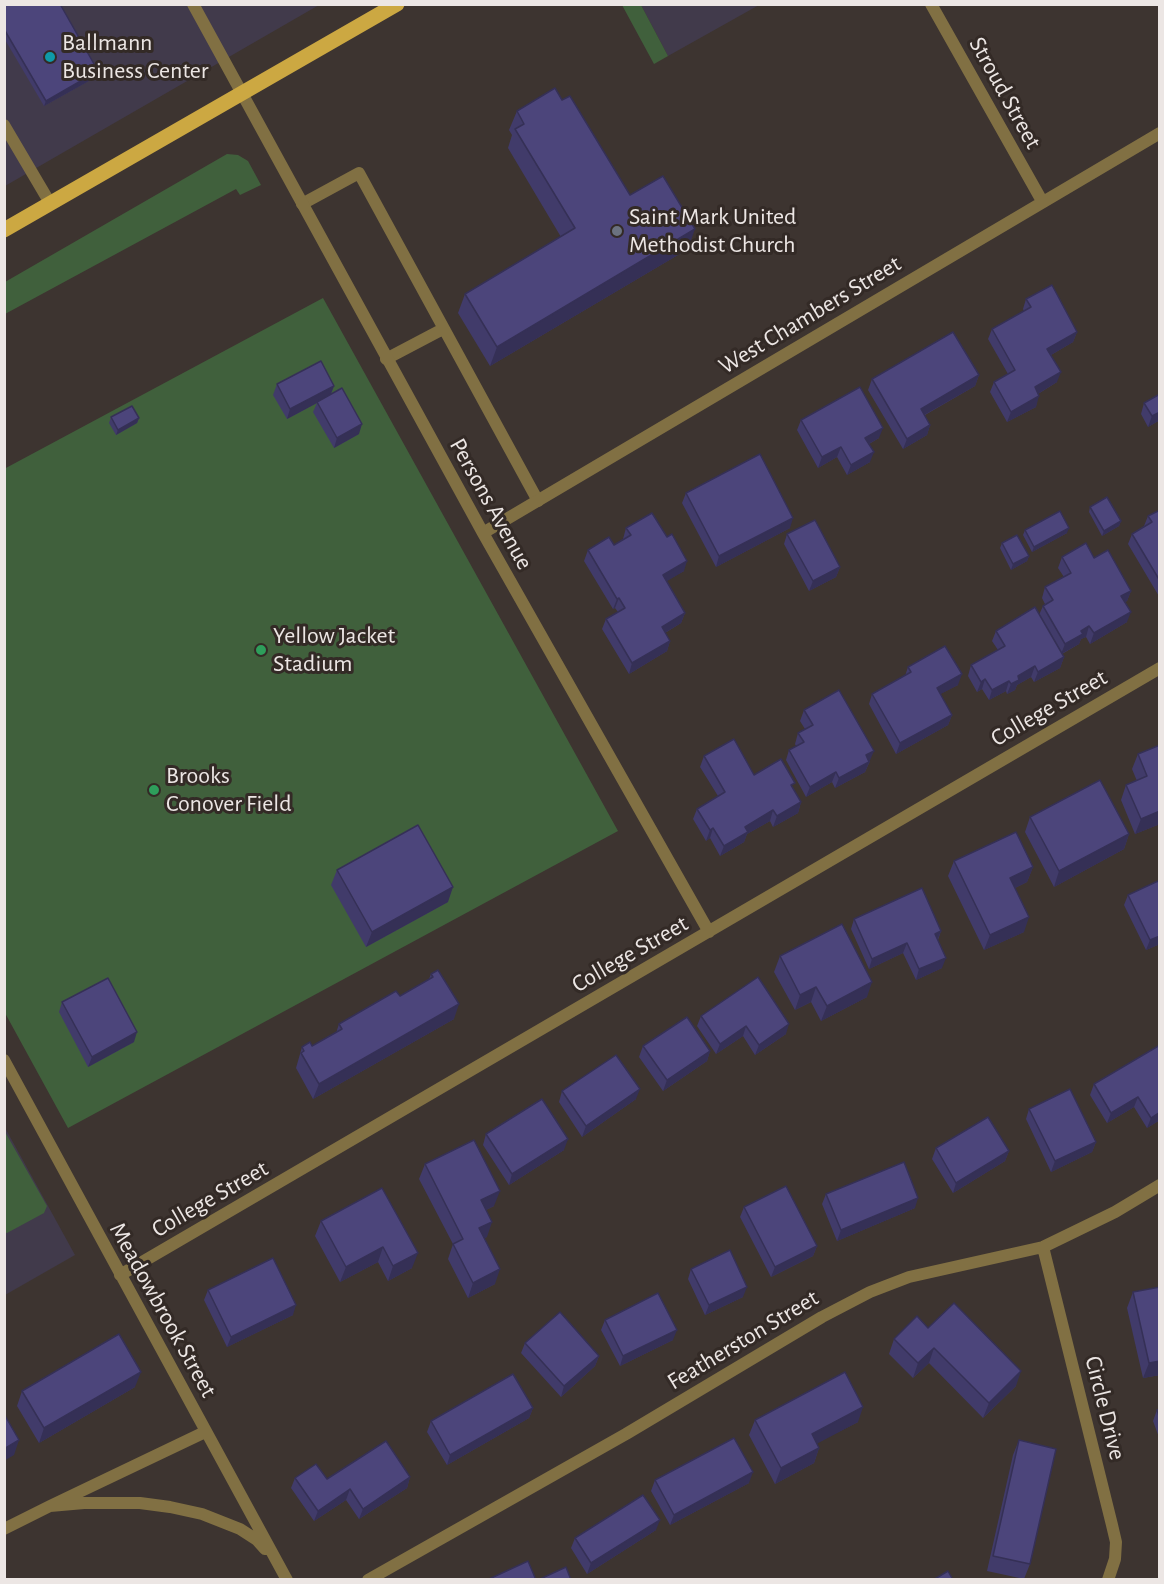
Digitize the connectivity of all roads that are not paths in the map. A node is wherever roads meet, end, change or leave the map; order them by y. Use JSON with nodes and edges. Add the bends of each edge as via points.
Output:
{"nodes":[{"id":1,"x":193,"y":4,"type":"edge"},
{"id":2,"x":397,"y":4,"type":"edge"},
{"id":3,"x":931,"y":4,"type":"edge"},
{"id":4,"x":242,"y":94,"type":"junction"},
{"id":5,"x":6,"y":131,"type":"edge"},
{"id":6,"x":1160,"y":133,"type":"edge"},
{"id":7,"x":1042,"y":201,"type":"junction"},
{"id":8,"x":50,"y":203,"type":"junction"},
{"id":9,"x":302,"y":204,"type":"junction"},
{"id":10,"x":4,"y":230,"type":"edge"},
{"id":11,"x":443,"y":329,"type":"junction"},
{"id":12,"x":387,"y":359,"type":"junction"},
{"id":13,"x":538,"y":501,"type":"junction"},
{"id":14,"x":483,"y":533,"type":"junction"},
{"id":15,"x":1160,"y":668,"type":"edge"},
{"id":16,"x":709,"y":932,"type":"junction"},
{"id":17,"x":4,"y":1060,"type":"edge"},
{"id":18,"x":1160,"y":1185,"type":"edge"},
{"id":19,"x":1043,"y":1247,"type":"junction"},
{"id":20,"x":120,"y":1275,"type":"junction"},
{"id":21,"x":205,"y":1432,"type":"junction"},
{"id":22,"x":50,"y":1506,"type":"junction"},
{"id":23,"x":4,"y":1529,"type":"edge"},
{"id":24,"x":275,"y":1558,"type":"junction"},
{"id":25,"x":287,"y":1580,"type":"edge"},
{"id":26,"x":368,"y":1580,"type":"edge"},
{"id":27,"x":1108,"y":1580,"type":"edge"}],
"edges":[{"from":1,"to":4,"type":"street","name":"Persons Avenue"},
{"from":2,"to":4,"type":"main road"},
{"from":3,"to":7,"type":"street","name":"Stroud Street"},
{"from":4,"to":8,"type":"main road"},
{"from":4,"to":9,"type":"street","name":"Persons Avenue"},
{"from":5,"to":8,"type":"street"},
{"from":6,"to":7,"type":"street","name":"West Chambers Street"},
{"from":7,"to":13,"type":"street","name":"West Chambers Street"},
{"from":8,"to":10,"type":"main road"},
{"from":9,"to":11,"type":"street","via":[[359,173]]},
{"from":9,"to":12,"type":"street","name":"Persons Avenue"},
{"from":11,"to":12,"type":"street"},
{"from":11,"to":13,"type":"street"},
{"from":12,"to":14,"type":"street","name":"Persons Avenue"},
{"from":13,"to":14,"type":"street","name":"West Chambers Street"},
{"from":14,"to":16,"type":"street","name":"Persons Avenue"},
{"from":15,"to":16,"type":"street","name":"College Street"},
{"from":16,"to":20,"type":"street","name":"College Street"},
{"from":17,"to":20,"type":"street","name":"Meadowbrook Street"},
{"from":18,"to":19,"type":"street","name":"Featherston Street"},
{"from":19,"to":26,"type":"street","name":"Featherston Street","via":[[909,1277],[870,1292]]},
{"from":19,"to":27,"type":"street","name":"Circle Drive","via":[[1116,1542]]},
{"from":20,"to":21,"type":"street","name":"Meadowbrook Street"},
{"from":21,"to":22,"type":"street"},
{"from":21,"to":24,"type":"street","name":"Meadowbrook Street"},
{"from":22,"to":23,"type":"street"},
{"from":22,"to":24,"type":"street","via":[[140,1503],[202,1514],[240,1529]]},
{"from":24,"to":25,"type":"street","name":"Meadowbrook Street"}]}
